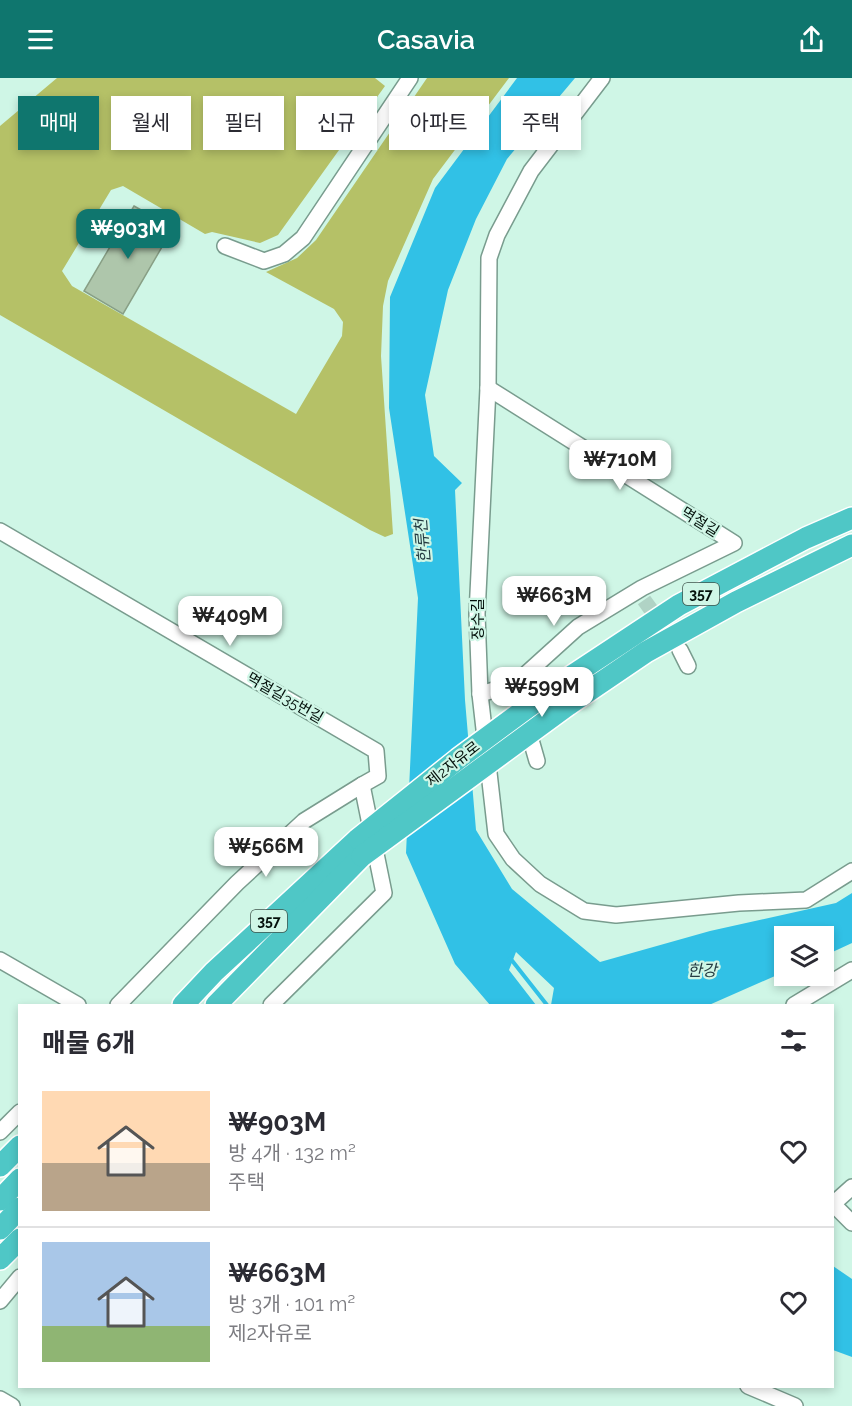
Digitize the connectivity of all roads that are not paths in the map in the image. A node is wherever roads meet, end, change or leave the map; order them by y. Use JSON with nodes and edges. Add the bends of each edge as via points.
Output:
{"nodes":[{"id":1,"x":410,"y":78,"type":"edge"},
{"id":2,"x":602,"y":78,"type":"edge"},
{"id":3,"x":225,"y":246,"type":"dead end"},
{"id":4,"x":488,"y":388,"type":"junction"},
{"id":5,"x":852,"y":518,"type":"edge"},
{"id":6,"x":0,"y":531,"type":"edge"},
{"id":7,"x":852,"y":545,"type":"edge"},
{"id":8,"x":680,"y":650,"type":"tunnel mouth"},
{"id":9,"x":688,"y":666,"type":"dead end"},
{"id":10,"x":515,"y":684,"type":"junction"},
{"id":11,"x":480,"y":694,"type":"junction"},
{"id":12,"x":537,"y":761,"type":"dead end"},
{"id":13,"x":362,"y":785,"type":"junction"},
{"id":14,"x":360,"y":848,"type":"junction"},
{"id":15,"x":852,"y":871,"type":"edge"},
{"id":16,"x":0,"y":960,"type":"edge"},
{"id":17,"x":852,"y":970,"type":"edge"},
{"id":18,"x":214,"y":972,"type":"junction"},
{"id":19,"x":236,"y":985,"type":"junction"},
{"id":20,"x":76,"y":1004,"type":"edge"},
{"id":21,"x":119,"y":1004,"type":"edge"},
{"id":22,"x":172,"y":1004,"type":"edge"},
{"id":23,"x":184,"y":1004,"type":"edge"},
{"id":24,"x":217,"y":1004,"type":"edge"},
{"id":25,"x":222,"y":1004,"type":"edge"},
{"id":26,"x":272,"y":1004,"type":"edge"},
{"id":27,"x":796,"y":1004,"type":"edge"},
{"id":28,"x":18,"y":1114,"type":"edge"},
{"id":29,"x":0,"y":1132,"type":"edge"},
{"id":30,"x":18,"y":1148,"type":"edge"},
{"id":31,"x":0,"y":1166,"type":"edge"},
{"id":32,"x":18,"y":1181,"type":"edge"},
{"id":33,"x":852,"y":1187,"type":"edge"},
{"id":34,"x":0,"y":1200,"type":"edge"},
{"id":35,"x":834,"y":1203,"type":"edge"},
{"id":36,"x":834,"y":1205,"type":"edge"},
{"id":37,"x":18,"y":1210,"type":"edge"},
{"id":38,"x":852,"y":1223,"type":"edge"},
{"id":39,"x":0,"y":1229,"type":"edge"},
{"id":40,"x":18,"y":1241,"type":"edge"},
{"id":41,"x":0,"y":1259,"type":"edge"},
{"id":42,"x":18,"y":1279,"type":"edge"},
{"id":43,"x":0,"y":1301,"type":"edge"},
{"id":44,"x":753,"y":1388,"type":"edge"},
{"id":45,"x":0,"y":1399,"type":"edge"},
{"id":46,"x":12,"y":1406,"type":"edge"},
{"id":47,"x":795,"y":1406,"type":"edge"}],
"edges":[{"from":1,"to":3,"type":"street","via":[[303,238],[284,254],[264,261]]},
{"from":2,"to":4,"type":"street","name":"장수길","via":[[531,171],[497,235],[489,258]]},
{"from":4,"to":10,"type":"street","name":"멱절길","via":[[734,543],[578,627]]},
{"from":4,"to":11,"type":"street","name":"장수길","via":[[477,614]]},
{"from":5,"to":14,"type":"highway","name":"제2자유로","number":"357","bridge":true,"via":[[680,605],[558,685],[458,759]]},
{"from":6,"to":13,"type":"street","name":"멱절길35번길","via":[[376,751],[378,776]]},
{"from":7,"to":14,"type":"highway","number":"357","bridge":true,"via":[[646,652]]},
{"from":8,"to":9,"type":"street"},
{"from":10,"to":11,"type":"street"},
{"from":10,"to":12,"type":"street"},
{"from":11,"to":15,"type":"street","name":"장수길","via":[[496,834],[513,859],[540,884],[584,911],[616,915],[806,900]]},
{"from":13,"to":21,"type":"street","via":[[304,821],[237,883]]},
{"from":13,"to":26,"type":"street","via":[[384,893]]},
{"from":14,"to":18,"type":"highway","name":"제2자유로","number":"357"},
{"from":14,"to":19,"type":"highway"},
{"from":16,"to":20,"type":"street"},
{"from":17,"to":27,"type":"street"},
{"from":18,"to":22,"type":"highway"},
{"from":18,"to":23,"type":"highway","name":"제2자유로","number":"357"},
{"from":19,"to":24,"type":"highway"},
{"from":19,"to":25,"type":"highway"},
{"from":28,"to":29,"type":"street"},
{"from":30,"to":31,"type":"highway"},
{"from":32,"to":34,"type":"highway"},
{"from":33,"to":35,"type":"street"},
{"from":36,"to":38,"type":"street"},
{"from":37,"to":39,"type":"highway"},
{"from":40,"to":41,"type":"highway"},
{"from":42,"to":43,"type":"street"},
{"from":44,"to":47,"type":"street"},
{"from":45,"to":46,"type":"street"}]}
